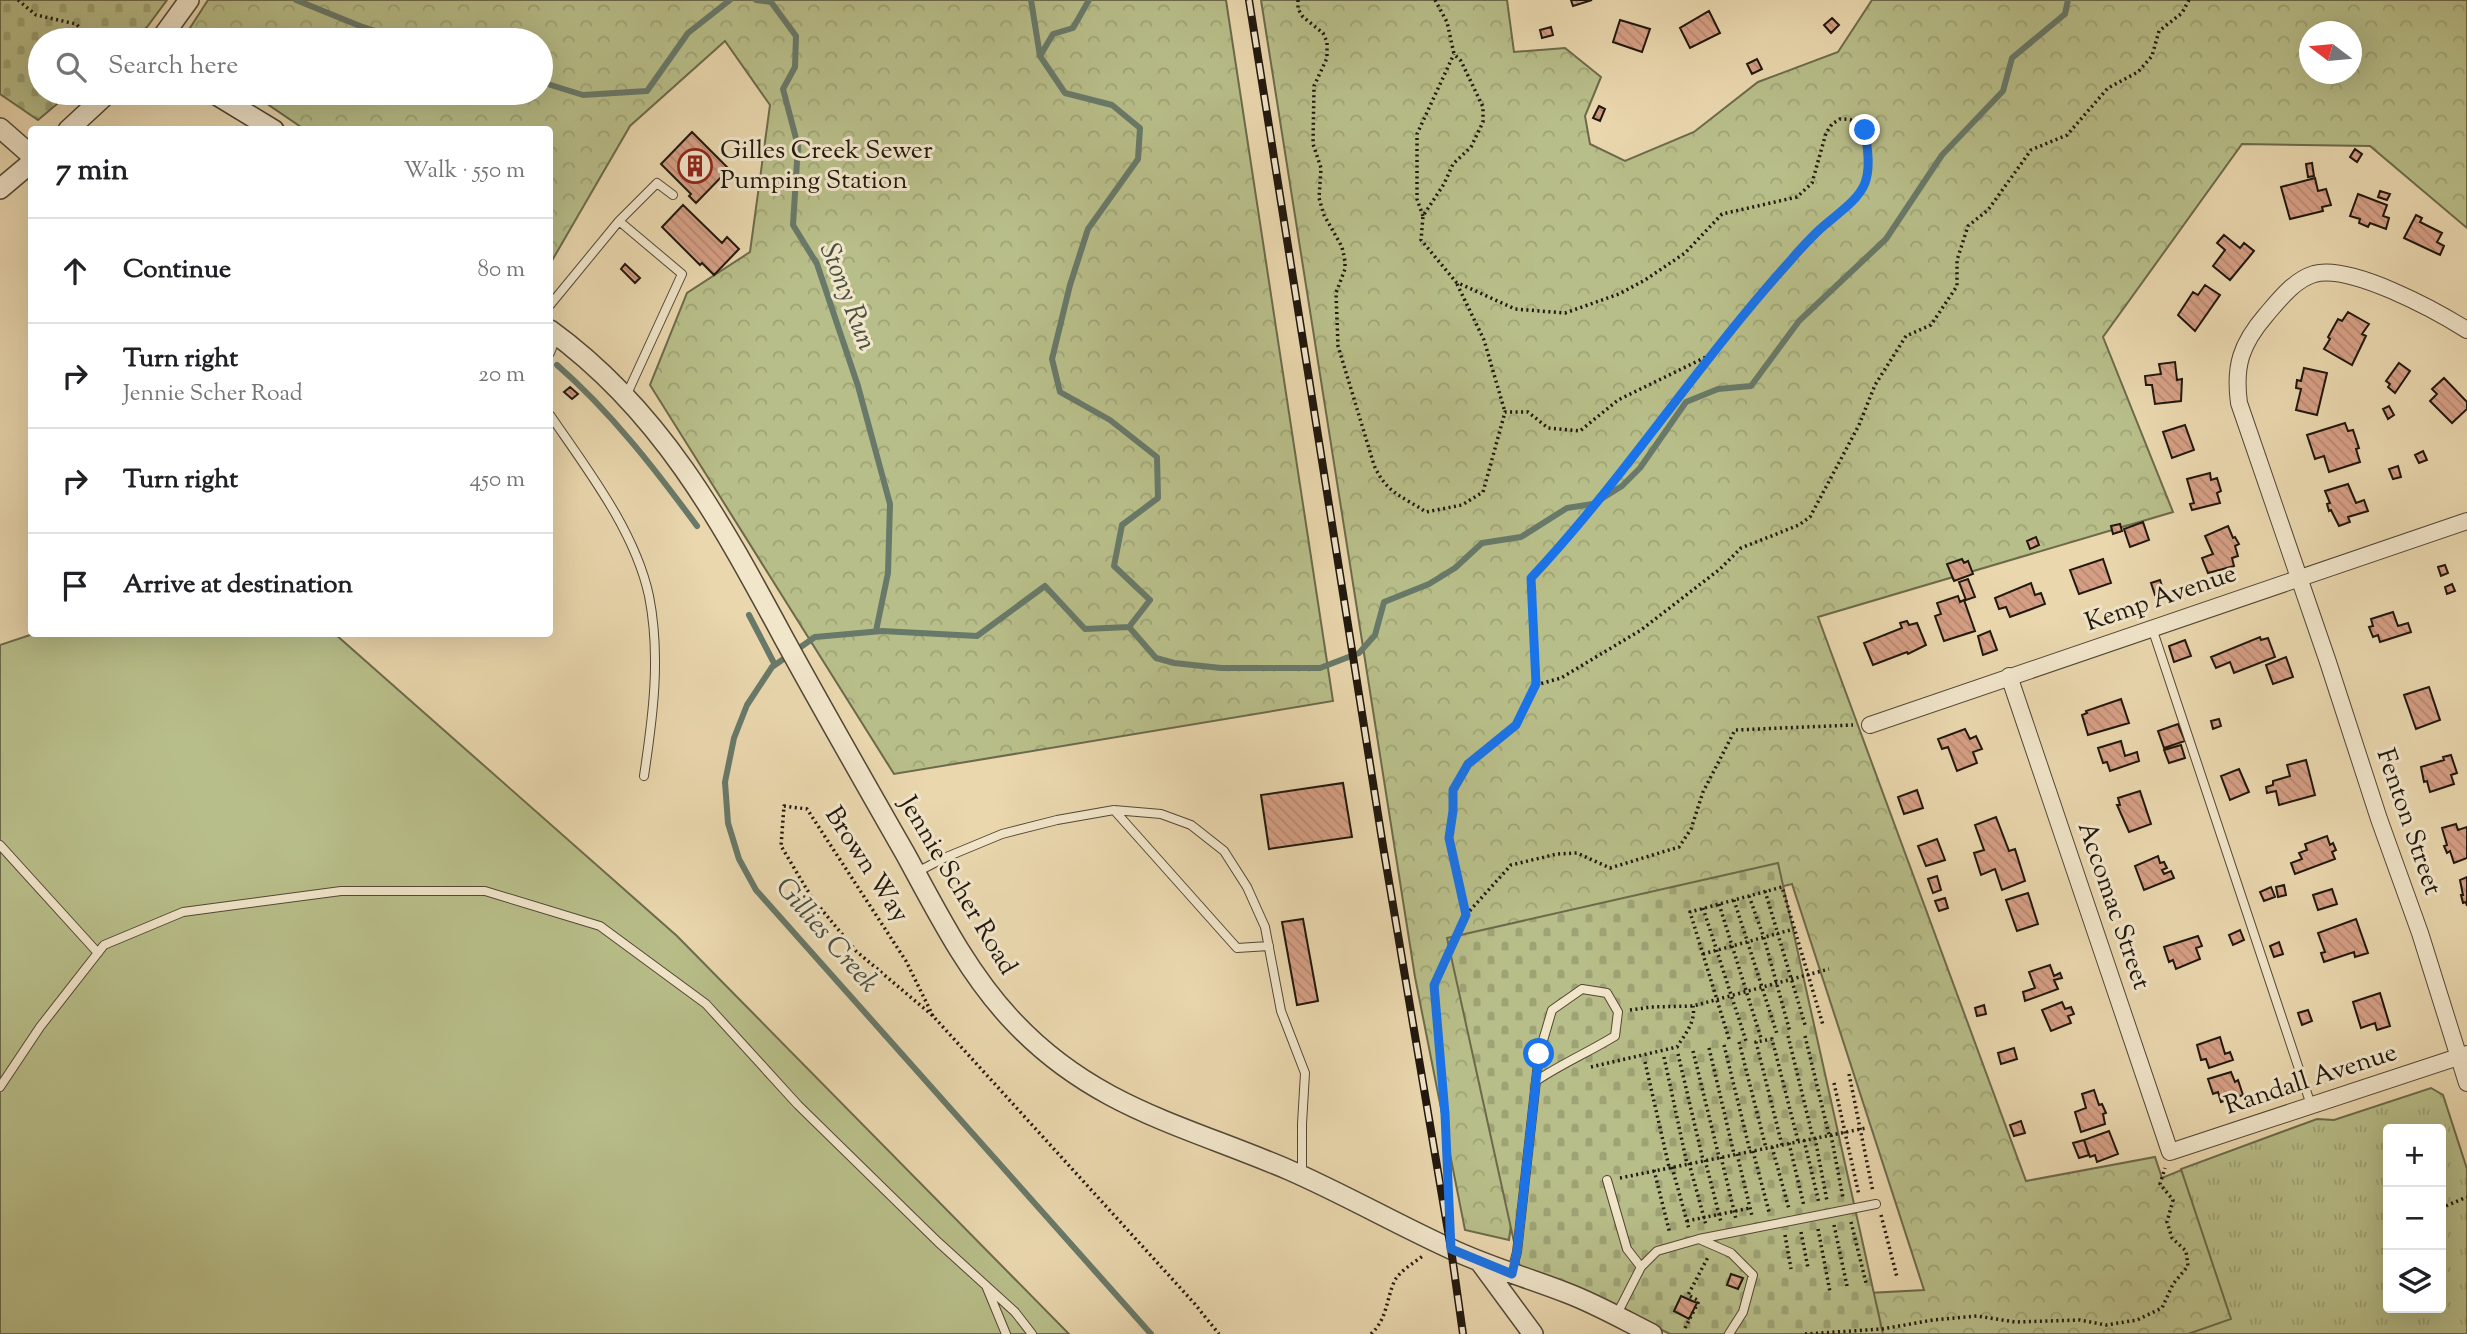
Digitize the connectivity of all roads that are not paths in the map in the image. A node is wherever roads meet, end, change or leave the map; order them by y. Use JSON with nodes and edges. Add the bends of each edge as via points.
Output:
{"nodes":[{"id":1,"x":189,"y":0,"type":"edge"},
{"id":2,"x":169,"y":28,"type":"edge"},
{"id":3,"x":95,"y":105,"type":"edge"},
{"id":4,"x":233,"y":105,"type":"edge"},
{"id":5,"x":72,"y":126,"type":"edge"},
{"id":6,"x":267,"y":126,"type":"edge"},
{"id":7,"x":0,"y":128,"type":"edge"},
{"id":8,"x":28,"y":152,"type":"edge"},
{"id":9,"x":28,"y":165,"type":"edge"},
{"id":10,"x":0,"y":189,"type":"edge"},
{"id":11,"x":673,"y":195,"type":"dead end"},
{"id":12,"x":619,"y":221,"type":"junction"},
{"id":13,"x":553,"y":301,"type":"edge"},
{"id":14,"x":2467,"y":330,"type":"edge"},
{"id":15,"x":553,"y":340,"type":"edge"},
{"id":16,"x":626,"y":396,"type":"junction"},
{"id":17,"x":553,"y":419,"type":"edge"},
{"id":18,"x":2467,"y":521,"type":"edge"},
{"id":19,"x":2299,"y":578,"type":"junction"},
{"id":20,"x":2152,"y":628,"type":"junction"},
{"id":21,"x":2009,"y":676,"type":"junction"},
{"id":22,"x":1870,"y":724,"type":"road end"},
{"id":23,"x":644,"y":776,"type":"dead end"},
{"id":24,"x":1114,"y":810,"type":"junction"},
{"id":25,"x":0,"y":845,"type":"edge"},
{"id":26,"x":915,"y":873,"type":"junction"},
{"id":27,"x":1269,"y":946,"type":"junction"},
{"id":28,"x":98,"y":953,"type":"junction"},
{"id":29,"x":2463,"y":1056,"type":"edge"},
{"id":30,"x":1536,"y":1081,"type":"junction"},
{"id":31,"x":2467,"y":1083,"type":"edge"},
{"id":32,"x":1,"y":1084,"type":"edge"},
{"id":33,"x":2311,"y":1105,"type":"junction"},
{"id":34,"x":2170,"y":1152,"type":"joint"},
{"id":35,"x":1302,"y":1177,"type":"junction"},
{"id":36,"x":1607,"y":1181,"type":"road end"},
{"id":37,"x":1876,"y":1204,"type":"road end"},
{"id":38,"x":1712,"y":1242,"type":"junction"},
{"id":39,"x":1480,"y":1262,"type":"junction"},
{"id":40,"x":1641,"y":1268,"type":"junction"},
{"id":41,"x":1512,"y":1274,"type":"junction"},
{"id":42,"x":985,"y":1286,"type":"junction"},
{"id":43,"x":1616,"y":1316,"type":"junction"},
{"id":44,"x":1006,"y":1334,"type":"edge"},
{"id":45,"x":1032,"y":1334,"type":"edge"},
{"id":46,"x":1533,"y":1334,"type":"edge"},
{"id":47,"x":1652,"y":1334,"type":"edge"},
{"id":48,"x":1729,"y":1334,"type":"edge"}],
"edges":[{"from":1,"to":2,"type":"street"},
{"from":3,"to":5,"type":"street"},
{"from":4,"to":6,"type":"street"},
{"from":7,"to":8,"type":"street"},
{"from":9,"to":10,"type":"street"},
{"from":11,"to":12,"type":"lane","via":[[657,183]]},
{"from":12,"to":13,"type":"lane"},
{"from":12,"to":16,"type":"lane","via":[[682,274]]},
{"from":14,"to":19,"type":"street","name":"Fenton Street","via":[[2419,303],[2335,272],[2298,282],[2257,326],[2243,348],[2236,380],[2239,403]]},
{"from":15,"to":16,"type":"street","name":"Jennie Scher Road","via":[[597,367]]},
{"from":16,"to":26,"type":"street","name":"Jennie Scher Road","via":[[687,471]]},
{"from":17,"to":23,"type":"lane","via":[[624,531],[649,595],[655,701]]},
{"from":18,"to":19,"type":"street","name":"Kemp Avenue"},
{"from":19,"to":20,"type":"street","name":"Kemp Avenue"},
{"from":19,"to":29,"type":"street","name":"Fenton Street"},
{"from":20,"to":21,"type":"street","name":"Kemp Avenue"},
{"from":20,"to":33,"type":"lane"},
{"from":21,"to":22,"type":"street","name":"Kemp Avenue"},
{"from":21,"to":34,"type":"street","name":"Accomac Street"},
{"from":24,"to":26,"type":"lane","via":[[1002,834]]},
{"from":24,"to":27,"type":"lane","via":[[1237,948]]},
{"from":24,"to":27,"type":"lane","via":[[1171,817],[1191,825],[1224,851],[1247,887]]},
{"from":25,"to":28,"type":"lane"},
{"from":26,"to":35,"type":"street","name":"Jennie Scher Road","via":[[989,993],[1058,1063],[1134,1109]]},
{"from":27,"to":35,"type":"lane","via":[[1282,1011],[1305,1073]]},
{"from":28,"to":32,"type":"lane"},
{"from":28,"to":42,"type":"lane","via":[[104,945],[183,912],[341,891],[485,891],[600,926],[706,1004],[799,1105]]},
{"from":29,"to":31,"type":"street","name":"Fenton Street"},
{"from":29,"to":33,"type":"street","name":"Randall Avenue"},
{"from":30,"to":30,"type":"lane","via":[[1552,1010],[1582,989],[1607,993],[1618,1012],[1615,1035]]},
{"from":30,"to":41,"type":"lane"},
{"from":33,"to":34,"type":"street","name":"Randall Avenue"},
{"from":35,"to":39,"type":"street","name":"Jennie Scher Road"},
{"from":36,"to":40,"type":"lane","via":[[1626,1249]]},
{"from":37,"to":38,"type":"lane","via":[[1724,1234]]},
{"from":38,"to":40,"type":"lane","via":[[1696,1240],[1657,1251]]},
{"from":38,"to":48,"type":"lane","via":[[1731,1253],[1752,1275],[1742,1312]]},
{"from":39,"to":41,"type":"street","name":"Jennie Scher Road"},
{"from":39,"to":46,"type":"street"},
{"from":40,"to":43,"type":"lane"},
{"from":41,"to":43,"type":"street","name":"Jennie Scher Road","via":[[1569,1293]]},
{"from":42,"to":44,"type":"lane"},
{"from":42,"to":45,"type":"lane"},
{"from":43,"to":47,"type":"street","name":"Jennie Scher Road"}]}
